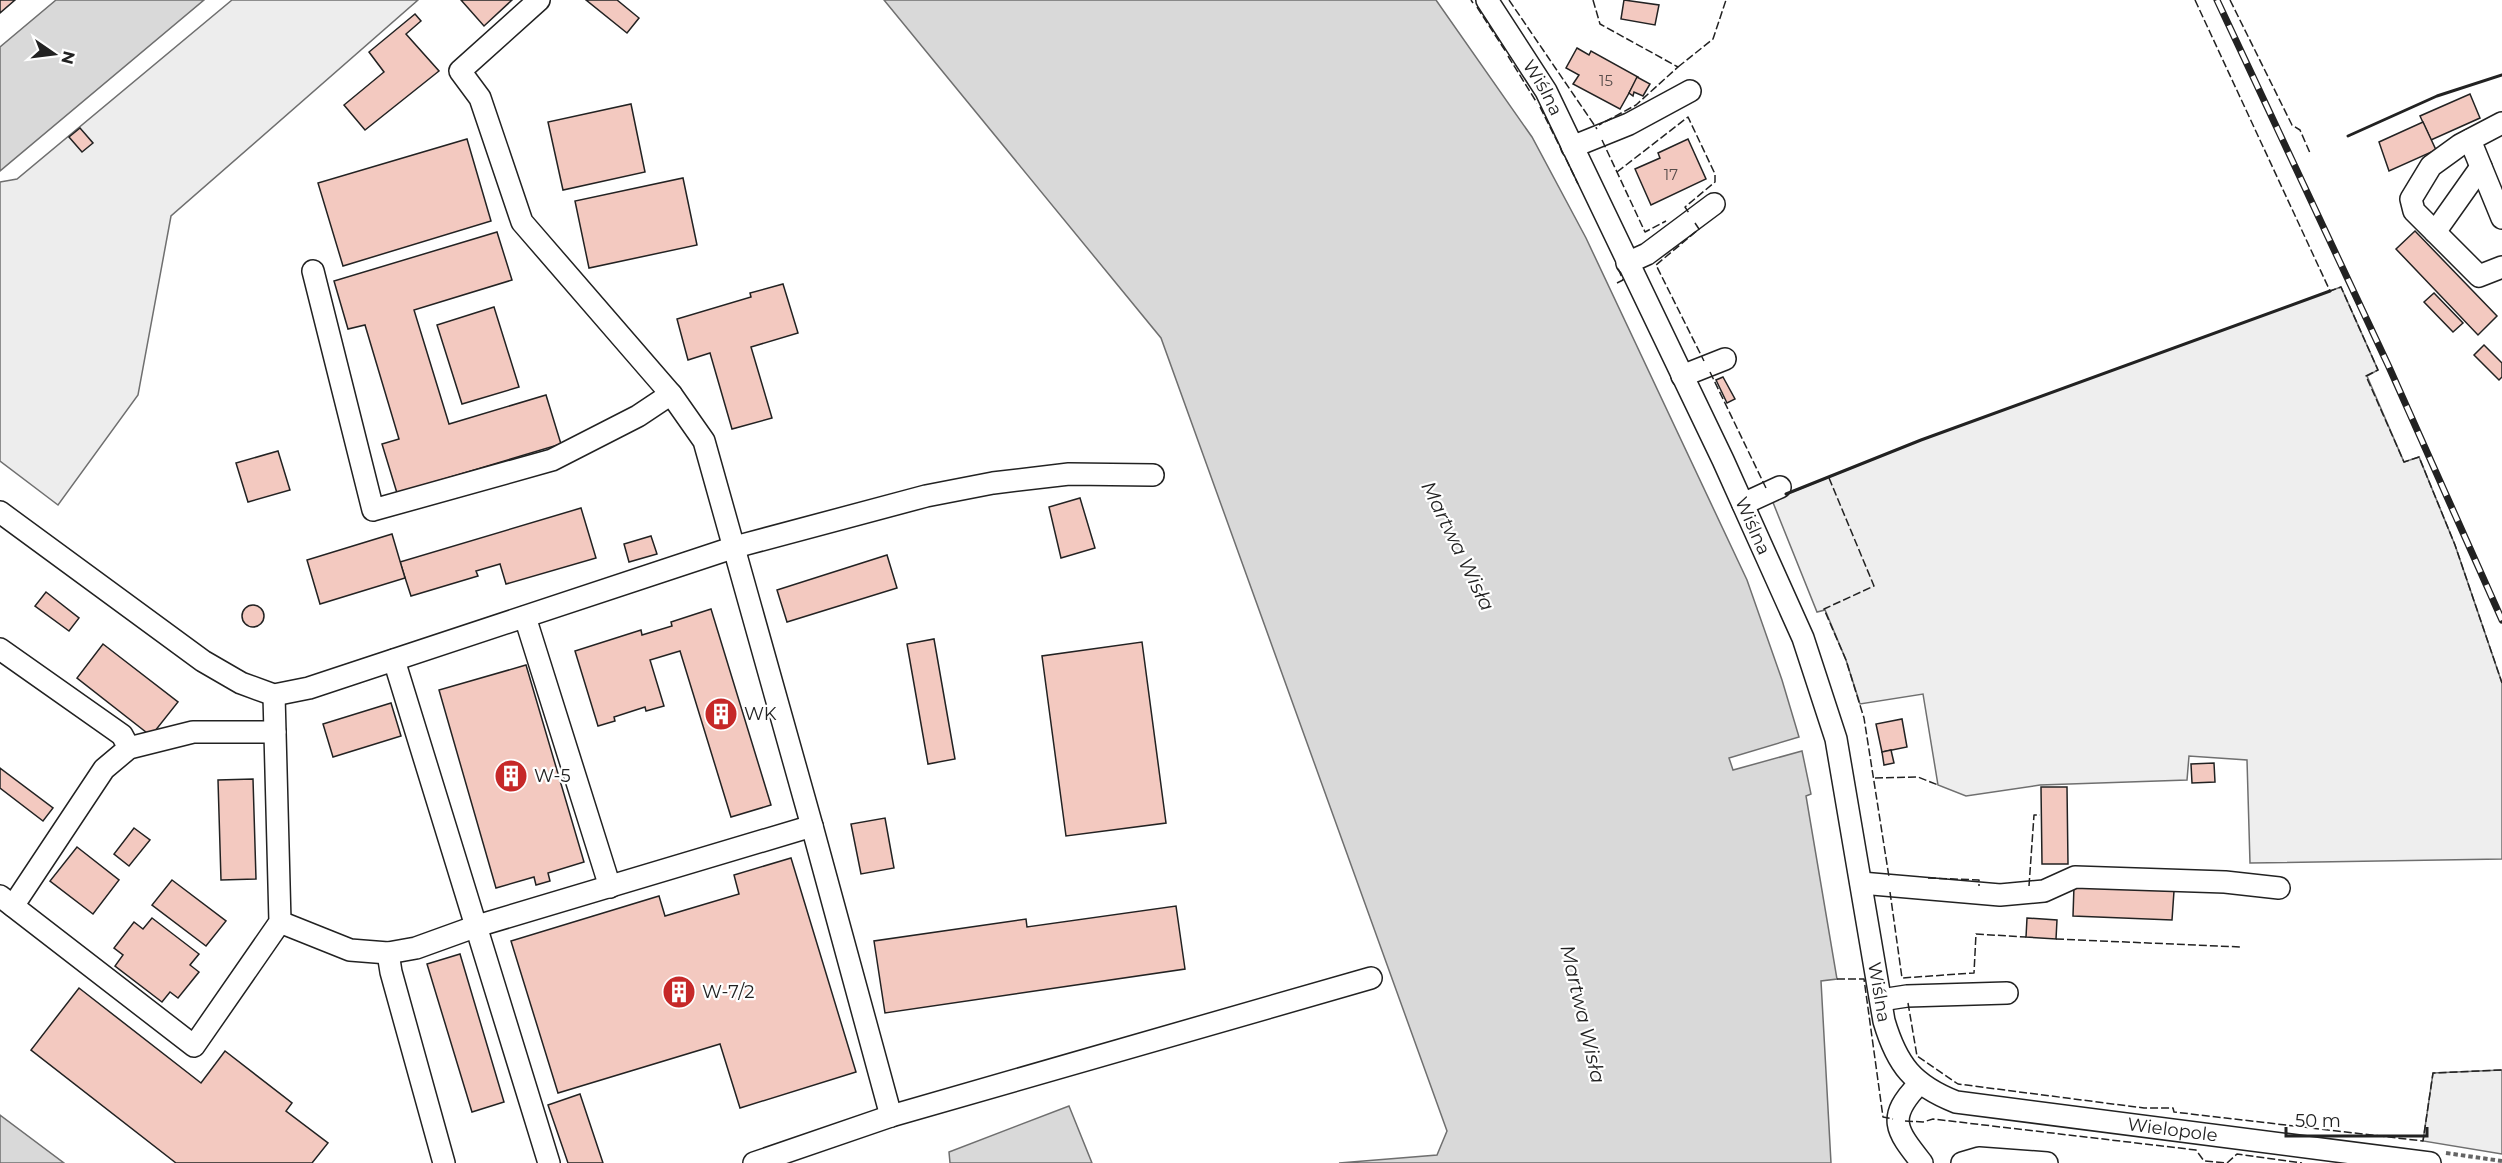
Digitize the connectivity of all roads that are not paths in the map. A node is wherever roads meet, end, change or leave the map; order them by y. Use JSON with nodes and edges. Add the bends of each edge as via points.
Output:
{"nodes":[{"id":1,"x":538,"y":0,"type":"edge"},
{"id":2,"x":1487,"y":0,"type":"edge"},
{"id":3,"x":1690,"y":91,"type":"dead end"},
{"id":4,"x":2502,"y":123,"type":"edge"},
{"id":5,"x":2470,"y":140,"type":"junction"},
{"id":6,"x":1572,"y":147,"type":"junction"},
{"id":7,"x":2481,"y":167,"type":"junction"},
{"id":8,"x":1714,"y":204,"type":"dead end"},
{"id":9,"x":2502,"y":218,"type":"edge"},
{"id":10,"x":2435,"y":232,"type":"junction"},
{"id":11,"x":1627,"y":263,"type":"junction"},
{"id":12,"x":2502,"y":267,"type":"edge"},
{"id":13,"x":313,"y":271,"type":"dead end"},
{"id":14,"x":1725,"y":359,"type":"dead end"},
{"id":15,"x":1682,"y":376,"type":"junction"},
{"id":16,"x":671,"y":394,"type":"junction"},
{"id":17,"x":1153,"y":475,"type":"dead end"},
{"id":18,"x":1780,"y":487,"type":"dead end"},
{"id":19,"x":1743,"y":504,"type":"junction"},
{"id":20,"x":0,"y":512,"type":"edge"},
{"id":21,"x":735,"y":547,"type":"junction"},
{"id":22,"x":525,"y":617,"type":"junction"},
{"id":23,"x":0,"y":649,"type":"edge"},
{"id":24,"x":394,"y":660,"type":"junction"},
{"id":25,"x":274,"y":695,"type":"junction"},
{"id":26,"x":275,"y":732,"type":"junction"},
{"id":27,"x":129,"y":748,"type":"junction"},
{"id":28,"x":812,"y":826,"type":"junction"},
{"id":29,"x":1861,"y":882,"type":"junction"},
{"id":30,"x":610,"y":887,"type":"junction"},
{"id":31,"x":2279,"y":888,"type":"dead end"},
{"id":32,"x":6,"y":901,"type":"edge"},
{"id":33,"x":280,"y":922,"type":"junction"},
{"id":34,"x":477,"y":926,"type":"junction"},
{"id":35,"x":388,"y":953,"type":"junction"},
{"id":36,"x":1371,"y":978,"type":"dead end"},
{"id":37,"x":2007,"y":993,"type":"dead end"},
{"id":38,"x":1881,"y":1000,"type":"junction"},
{"id":39,"x":1919,"y":1084,"type":"junction"},
{"id":40,"x":891,"y":1116,"type":"junction"},
{"id":41,"x":2437,"y":1158,"type":"edge"},
{"id":42,"x":1996,"y":1161,"type":"edge"},
{"id":43,"x":444,"y":1163,"type":"edge"},
{"id":44,"x":549,"y":1163,"type":"edge"},
{"id":45,"x":754,"y":1163,"type":"edge"},
{"id":46,"x":1922,"y":1163,"type":"edge"},
{"id":47,"x":1962,"y":1163,"type":"edge"},
{"id":48,"x":2047,"y":1163,"type":"edge"}],
"edges":[{"from":1,"to":16,"type":"street","via":[[460,71],[480,98],[522,222]]},
{"from":2,"to":6,"type":"street","name":"Wiślna","via":[[1546,91]]},
{"from":3,"to":6,"type":"street","via":[[1629,124]]},
{"from":4,"to":5,"type":"street"},
{"from":5,"to":7,"type":"street"},
{"from":5,"to":10,"type":"street","via":[[2432,166],[2411,199],[2414,211]]},
{"from":6,"to":11,"type":"street","name":"Wiślna"},
{"from":7,"to":9,"type":"street"},
{"from":7,"to":10,"type":"street"},
{"from":8,"to":11,"type":"street","via":[[1647,254]]},
{"from":10,"to":12,"type":"street","via":[[2479,276]]},
{"from":11,"to":15,"type":"street","name":"Wiślna"},
{"from":13,"to":16,"type":"street","via":[[373,510],[552,460],[638,416]]},
{"from":14,"to":15,"type":"street"},
{"from":15,"to":19,"type":"street","name":"Wiślna"},
{"from":16,"to":21,"type":"street","via":[[704,441]]},
{"from":17,"to":21,"type":"street","via":[[1069,474],[993,483],[926,496]]},
{"from":18,"to":19,"type":"street"},
{"from":19,"to":29,"type":"street","name":"Wiślna","via":[[1803,638],[1830,720]]},
{"from":20,"to":25,"type":"street","via":[[202,661],[241,683]]},
{"from":21,"to":22,"type":"street"},
{"from":21,"to":28,"type":"street"},
{"from":22,"to":24,"type":"street"},
{"from":22,"to":30,"type":"street"},
{"from":23,"to":27,"type":"street","via":[[122,735]]},
{"from":24,"to":25,"type":"street","via":[[309,688]]},
{"from":24,"to":34,"type":"street"},
{"from":25,"to":26,"type":"street"},
{"from":26,"to":27,"type":"street","via":[[194,732]]},
{"from":26,"to":33,"type":"street"},
{"from":27,"to":32,"type":"street","via":[[104,769]]},
{"from":28,"to":30,"type":"street"},
{"from":28,"to":40,"type":"street"},
{"from":29,"to":31,"type":"street","via":[[2000,895],[2044,891],[2075,877],[2225,882]]},
{"from":29,"to":38,"type":"street","name":"Wiślna"},
{"from":30,"to":34,"type":"street"},
{"from":32,"to":33,"type":"street","via":[[194,1046]]},
{"from":33,"to":35,"type":"street","via":[[350,950]]},
{"from":34,"to":35,"type":"street","via":[[416,948]]},
{"from":34,"to":44,"type":"street"},
{"from":35,"to":43,"type":"street"},
{"from":36,"to":40,"type":"street"},
{"from":37,"to":38,"type":"street"},
{"from":38,"to":39,"type":"street","name":"Wiślna","via":[[1891,1045]]},
{"from":39,"to":41,"type":"street","name":"Wielopole","via":[[1956,1102]]},
{"from":39,"to":46,"type":"street","via":[[1900,1108],[1898,1128]]},
{"from":40,"to":45,"type":"street"},
{"from":42,"to":47,"type":"street","via":[[1979,1158]]},
{"from":42,"to":48,"type":"street"}]}
